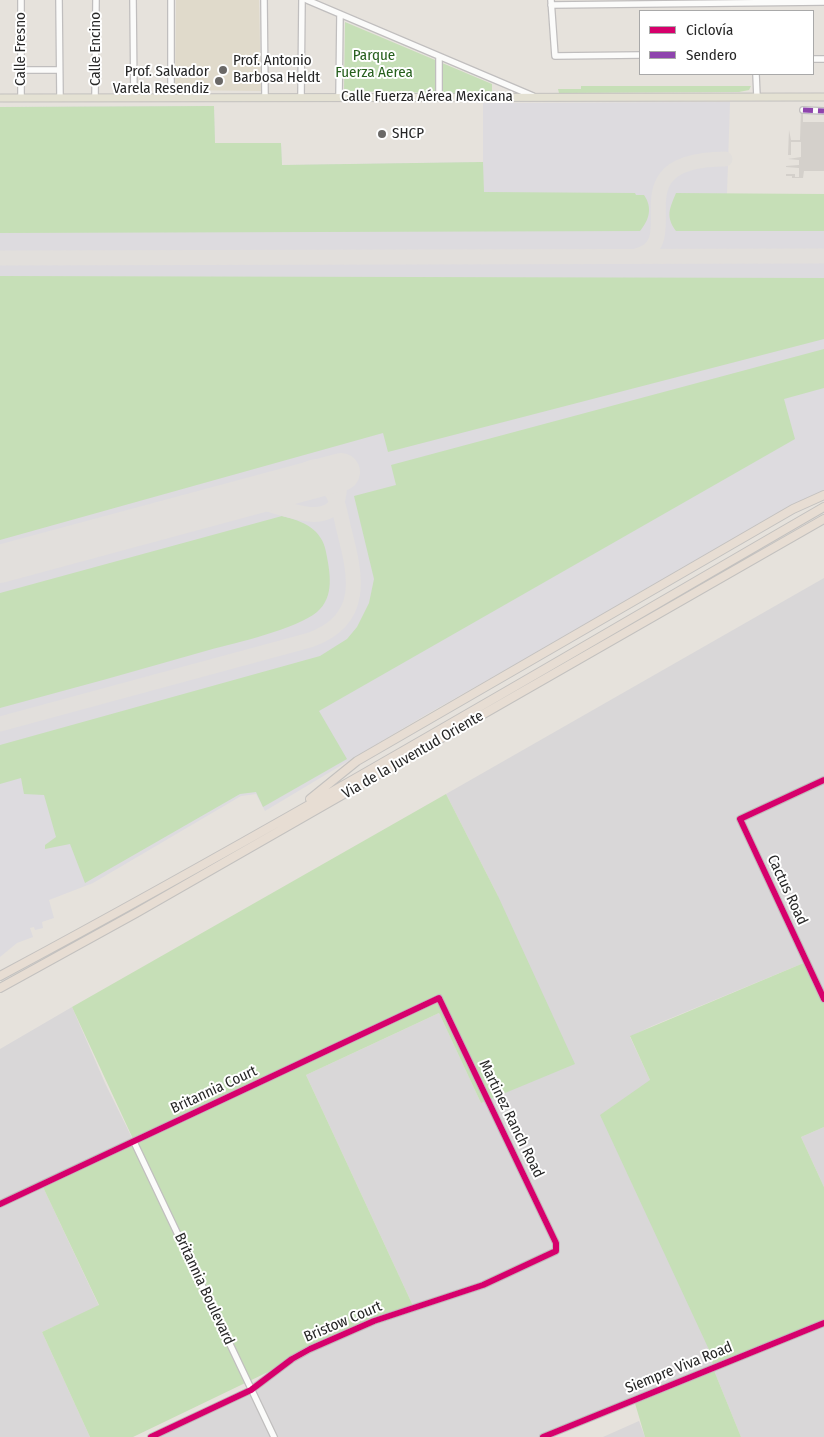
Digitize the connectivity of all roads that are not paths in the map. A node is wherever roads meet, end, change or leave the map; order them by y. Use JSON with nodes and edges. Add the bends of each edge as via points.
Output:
{"nodes":[{"id":1,"x":22,"y":0,"type":"edge"},
{"id":2,"x":59,"y":0,"type":"edge"},
{"id":3,"x":96,"y":0,"type":"edge"},
{"id":4,"x":133,"y":0,"type":"edge"},
{"id":5,"x":171,"y":0,"type":"edge"},
{"id":6,"x":264,"y":0,"type":"edge"},
{"id":7,"x":302,"y":0,"type":"edge"},
{"id":8,"x":310,"y":1,"type":"edge"},
{"id":9,"x":755,"y":1,"type":"edge"},
{"id":10,"x":816,"y":1,"type":"edge"},
{"id":11,"x":551,"y":2,"type":"edge"},
{"id":12,"x":565,"y":2,"type":"edge"},
{"id":13,"x":627,"y":2,"type":"edge"},
{"id":14,"x":691,"y":2,"type":"edge"},
{"id":15,"x":824,"y":2,"type":"edge"},
{"id":16,"x":340,"y":14,"type":"junction"},
{"id":17,"x":639,"y":55,"type":"edge"},
{"id":18,"x":439,"y":57,"type":"junction"},
{"id":19,"x":21,"y":70,"type":"junction"},
{"id":20,"x":59,"y":70,"type":"junction"},
{"id":21,"x":756,"y":75,"type":"edge"},
{"id":22,"x":265,"y":96,"type":"junction"},
{"id":23,"x":301,"y":96,"type":"junction"},
{"id":24,"x":60,"y":97,"type":"junction"},
{"id":25,"x":95,"y":97,"type":"junction"},
{"id":26,"x":134,"y":97,"type":"junction"},
{"id":27,"x":171,"y":97,"type":"junction"},
{"id":28,"x":339,"y":97,"type":"junction"},
{"id":29,"x":439,"y":97,"type":"junction"},
{"id":30,"x":535,"y":97,"type":"junction"},
{"id":31,"x":757,"y":97,"type":"junction"},
{"id":32,"x":824,"y":97,"type":"edge"},
{"id":33,"x":0,"y":98,"type":"edge"},
{"id":34,"x":21,"y":98,"type":"junction"},
{"id":35,"x":803,"y":110,"type":"dead end"},
{"id":36,"x":824,"y":110,"type":"edge"},
{"id":37,"x":824,"y":495,"type":"edge"},
{"id":38,"x":824,"y":507,"type":"edge"},
{"id":39,"x":824,"y":519,"type":"edge"},
{"id":40,"x":824,"y":780,"type":"edge"},
{"id":41,"x":297,"y":810,"type":"junction"},
{"id":42,"x":97,"y":924,"type":"junction"},
{"id":43,"x":102,"y":931,"type":"junction"},
{"id":44,"x":0,"y":976,"type":"edge"},
{"id":45,"x":0,"y":988,"type":"edge"},
{"id":46,"x":439,"y":998,"type":"joint"},
{"id":47,"x":824,"y":999,"type":"edge"},
{"id":48,"x":134,"y":1142,"type":"junction"},
{"id":49,"x":0,"y":1204,"type":"edge"},
{"id":50,"x":556,"y":1251,"type":"joint"},
{"id":51,"x":824,"y":1323,"type":"edge"},
{"id":52,"x":251,"y":1390,"type":"junction"},
{"id":53,"x":151,"y":1437,"type":"edge"},
{"id":54,"x":274,"y":1437,"type":"edge"},
{"id":55,"x":543,"y":1437,"type":"edge"}],
"edges":[{"from":1,"to":19,"type":"street","name":"Calle Fresno"},
{"from":2,"to":20,"type":"street"},
{"from":3,"to":25,"type":"street","name":"Calle Encino"},
{"from":4,"to":26,"type":"street"},
{"from":5,"to":27,"type":"street"},
{"from":6,"to":22,"type":"street"},
{"from":7,"to":23,"type":"street"},
{"from":8,"to":16,"type":"street"},
{"from":9,"to":10,"type":"street"},
{"from":9,"to":14,"type":"street"},
{"from":10,"to":15,"type":"street"},
{"from":11,"to":12,"type":"street"},
{"from":11,"to":17,"type":"street","via":[[555,56]]},
{"from":12,"to":13,"type":"street"},
{"from":13,"to":14,"type":"street"},
{"from":16,"to":18,"type":"street"},
{"from":16,"to":28,"type":"street"},
{"from":18,"to":29,"type":"street"},
{"from":18,"to":30,"type":"street"},
{"from":19,"to":20,"type":"street"},
{"from":19,"to":34,"type":"street","name":"Calle Fresno"},
{"from":20,"to":24,"type":"street"},
{"from":21,"to":31,"type":"street"},
{"from":22,"to":23,"type":"main road","name":"Calle Fuerza Aérea Mexicana"},
{"from":22,"to":27,"type":"main road","name":"Calle Fuerza Aérea Mexicana"},
{"from":23,"to":28,"type":"main road","name":"Calle Fuerza Aérea Mexicana"},
{"from":24,"to":25,"type":"main road","name":"Calle Fuerza Aérea Mexicana"},
{"from":24,"to":34,"type":"main road","name":"Calle Fuerza Aérea Mexicana"},
{"from":25,"to":26,"type":"main road","name":"Calle Fuerza Aérea Mexicana"},
{"from":26,"to":27,"type":"main road","name":"Calle Fuerza Aérea Mexicana"},
{"from":28,"to":29,"type":"main road","name":"Calle Fuerza Aérea Mexicana"},
{"from":29,"to":30,"type":"main road","name":"Calle Fuerza Aérea Mexicana"},
{"from":30,"to":31,"type":"main road","name":"Calle Fuerza Aérea Mexicana"},
{"from":31,"to":32,"type":"main road","name":"Calle Fuerza Aérea Mexicana"},
{"from":33,"to":34,"type":"main road","name":"Calle Fuerza Aérea Mexicana"},
{"from":35,"to":36,"type":"street"},
{"from":37,"to":41,"type":"highway","via":[[794,509],[357,761]]},
{"from":38,"to":41,"type":"highway","name":"Via de la Juventud Oriente"},
{"from":39,"to":43,"type":"highway","name":"Via de la Juventud Oriente"},
{"from":40,"to":47,"type":"street","name":"Cactus Road","via":[[740,819]]},
{"from":41,"to":42,"type":"highway","name":"Via de la Juventud Oriente"},
{"from":42,"to":43,"type":"highway"},
{"from":42,"to":44,"type":"highway","name":"Via de la Juventud Oriente"},
{"from":43,"to":45,"type":"highway","name":"Via de la Juventud Oriente"},
{"from":46,"to":48,"type":"street","name":"Britannia Court"},
{"from":46,"to":50,"type":"street","name":"Martinez Ranch Road","via":[[556,1243]]},
{"from":48,"to":49,"type":"street","name":"Britannia Court"},
{"from":48,"to":52,"type":"street","name":"Britannia Boulevard"},
{"from":50,"to":52,"type":"street","name":"Bristow Court","via":[[483,1285],[374,1321],[310,1349]]},
{"from":51,"to":55,"type":"street","name":"Siempre Viva Road"},
{"from":52,"to":53,"type":"street","name":"Bristow Court"},
{"from":52,"to":54,"type":"street","name":"Britannia Boulevard"}]}
